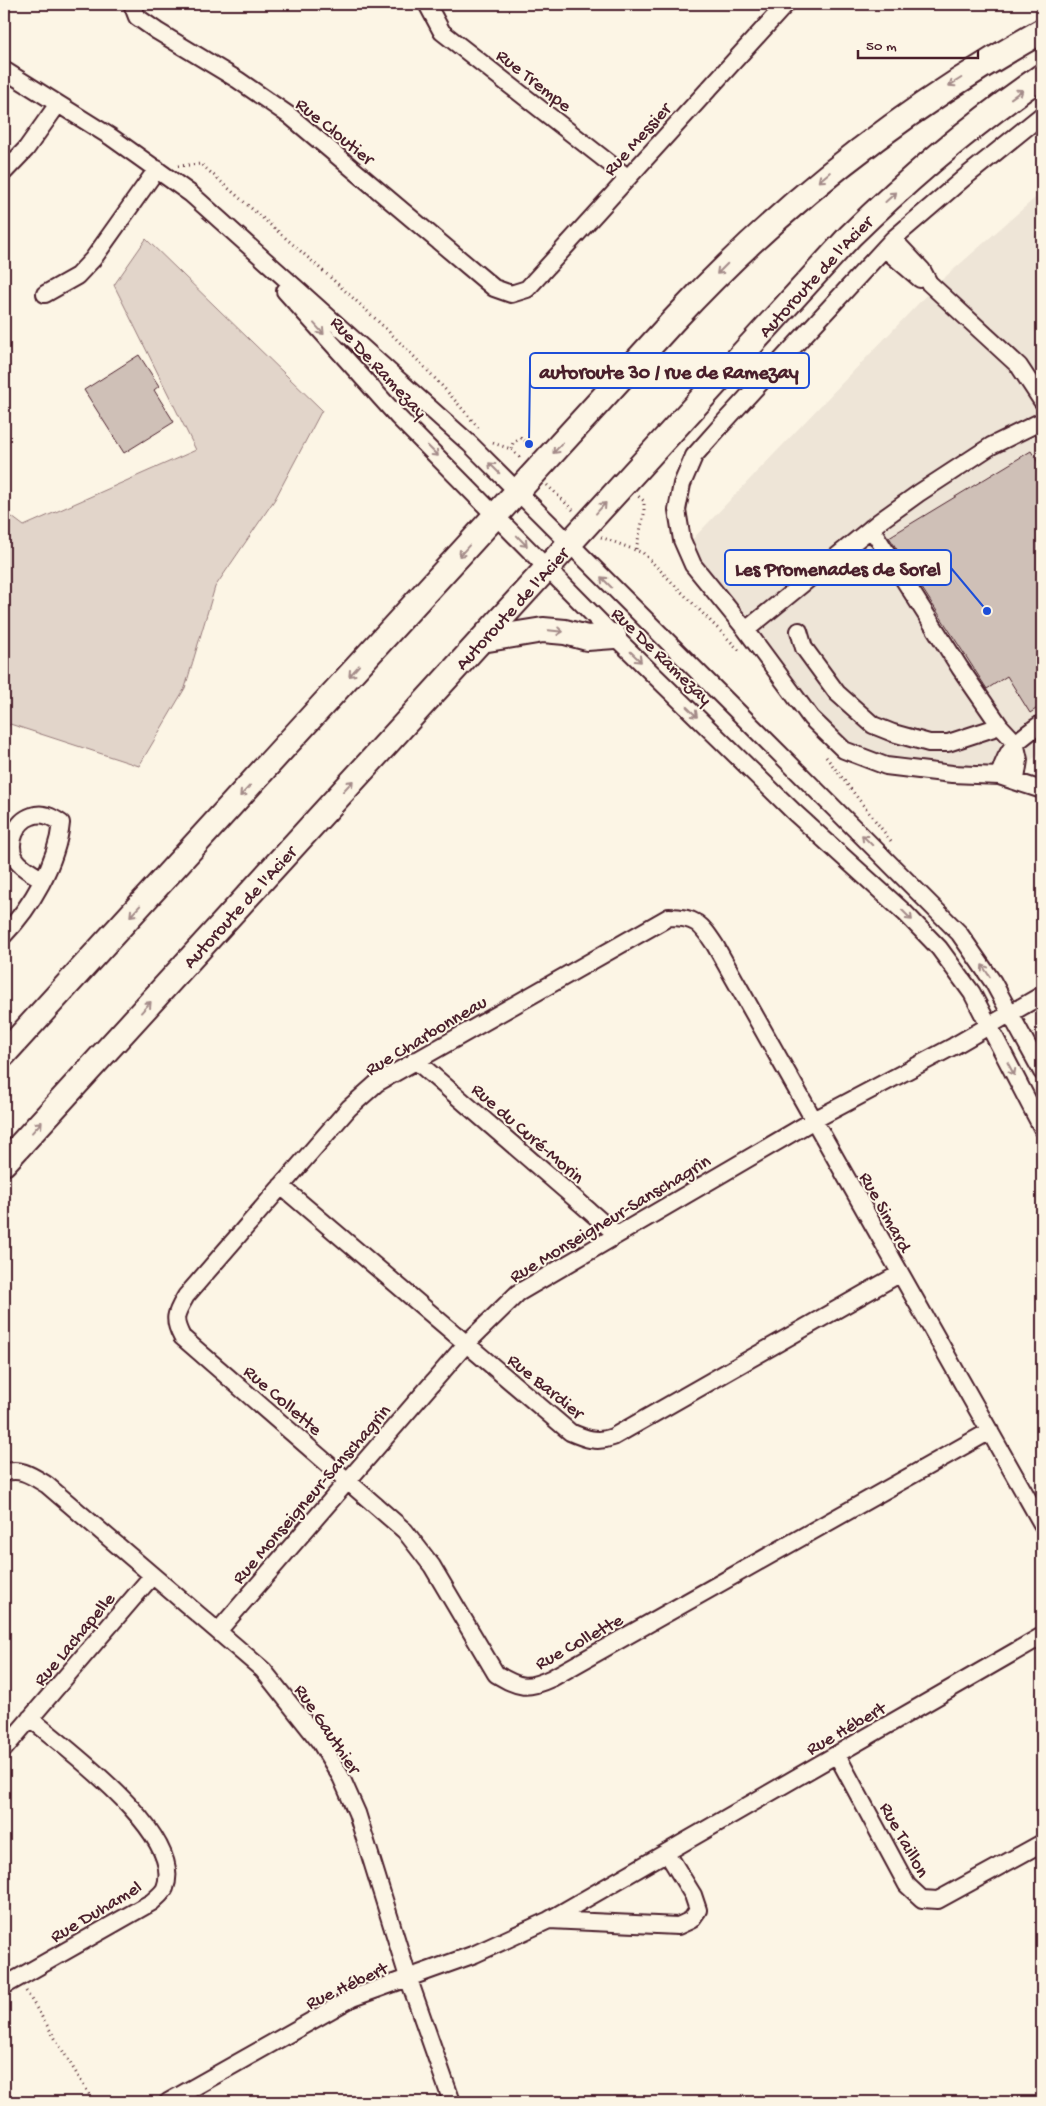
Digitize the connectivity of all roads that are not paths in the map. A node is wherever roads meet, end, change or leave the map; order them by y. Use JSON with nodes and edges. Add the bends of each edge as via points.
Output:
{"nodes":[{"id":1,"x":132,"y":4,"type":"edge"},
{"id":2,"x":427,"y":4,"type":"edge"},
{"id":3,"x":786,"y":4,"type":"edge"},
{"id":4,"x":1042,"y":30,"type":"edge"},
{"id":5,"x":4,"y":70,"type":"edge"},
{"id":6,"x":1042,"y":76,"type":"edge"},
{"id":7,"x":58,"y":104,"type":"junction"},
{"id":8,"x":1042,"y":115,"type":"edge"},
{"id":9,"x":157,"y":169,"type":"junction"},
{"id":10,"x":4,"y":172,"type":"edge"},
{"id":11,"x":627,"y":177,"type":"junction"},
{"id":12,"x":228,"y":228,"type":"junction"},
{"id":13,"x":889,"y":244,"type":"junction"},
{"id":14,"x":45,"y":294,"type":"dead end"},
{"id":15,"x":511,"y":294,"type":"joint"},
{"id":16,"x":1036,"y":378,"type":"edge"},
{"id":17,"x":1042,"y":401,"type":"edge"},
{"id":18,"x":1042,"y":421,"type":"edge"},
{"id":19,"x":518,"y":492,"type":"junction"},
{"id":20,"x":497,"y":515,"type":"junction"},
{"id":21,"x":871,"y":528,"type":"junction"},
{"id":22,"x":569,"y":544,"type":"junction"},
{"id":23,"x":548,"y":567,"type":"junction"},
{"id":24,"x":746,"y":630,"type":"junction"},
{"id":25,"x":799,"y":631,"type":"dead end"},
{"id":26,"x":614,"y":636,"type":"junction"},
{"id":27,"x":482,"y":640,"type":"junction"},
{"id":28,"x":1042,"y":723,"type":"edge"},
{"id":29,"x":1000,"y":726,"type":"junction"},
{"id":30,"x":1015,"y":742,"type":"junction"},
{"id":31,"x":1000,"y":776,"type":"junction"},
{"id":32,"x":1016,"y":779,"type":"junction"},
{"id":33,"x":1042,"y":790,"type":"edge"},
{"id":34,"x":42,"y":879,"type":"dead end"},
{"id":35,"x":694,"y":920,"type":"joint"},
{"id":36,"x":4,"y":935,"type":"edge"},
{"id":37,"x":1042,"y":995,"type":"edge"},
{"id":38,"x":1009,"y":1014,"type":"junction"},
{"id":39,"x":988,"y":1026,"type":"junction"},
{"id":40,"x":4,"y":1054,"type":"edge"},
{"id":41,"x":416,"y":1060,"type":"junction"},
{"id":42,"x":1042,"y":1072,"type":"edge"},
{"id":43,"x":814,"y":1120,"type":"junction"},
{"id":44,"x":1042,"y":1128,"type":"edge"},
{"id":45,"x":4,"y":1163,"type":"edge"},
{"id":46,"x":281,"y":1186,"type":"junction"},
{"id":47,"x":616,"y":1234,"type":"junction"},
{"id":48,"x":899,"y":1274,"type":"junction"},
{"id":49,"x":176,"y":1325,"type":"joint"},
{"id":50,"x":466,"y":1344,"type":"junction"},
{"id":51,"x":990,"y":1431,"type":"junction"},
{"id":52,"x":4,"y":1473,"type":"edge"},
{"id":53,"x":348,"y":1480,"type":"junction"},
{"id":54,"x":1042,"y":1524,"type":"edge"},
{"id":55,"x":152,"y":1576,"type":"junction"},
{"id":56,"x":219,"y":1630,"type":"junction"},
{"id":57,"x":1042,"y":1636,"type":"edge"},
{"id":58,"x":30,"y":1718,"type":"junction"},
{"id":59,"x":4,"y":1749,"type":"edge"},
{"id":60,"x":837,"y":1755,"type":"junction"},
{"id":61,"x":1042,"y":1842,"type":"edge"},
{"id":62,"x":667,"y":1853,"type":"junction"},
{"id":63,"x":549,"y":1920,"type":"junction"},
{"id":64,"x":408,"y":1977,"type":"junction"},
{"id":65,"x":11,"y":1982,"type":"edge"},
{"id":66,"x":168,"y":2102,"type":"edge"},
{"id":67,"x":452,"y":2102,"type":"edge"}],
"edges":[{"from":1,"to":15,"type":"street","name":"Rue Cloutier","via":[[137,17],[290,116],[494,288]]},
{"from":2,"to":11,"type":"street","name":"Rue Trempe","via":[[442,32]]},
{"from":3,"to":11,"type":"street","name":"Rue Messier"},
{"from":4,"to":19,"type":"highway","one_way":true,"via":[[957,80],[909,113],[840,163],[772,222],[702,290]]},
{"from":5,"to":7,"type":"street","name":"Rue De Ramezay"},
{"from":22,"to":6,"type":"highway","name":"Autoroute de l'Acier","one_way":true,"via":[[862,225],[958,140]]},
{"from":7,"to":9,"type":"street","name":"Rue De Ramezay"},
{"from":7,"to":10,"type":"street","via":[[36,137]]},
{"from":8,"to":13,"type":"street"},
{"from":9,"to":12,"type":"street","name":"Rue De Ramezay","via":[[191,194]]},
{"from":9,"to":14,"type":"street","via":[[90,263],[77,276]]},
{"from":11,"to":15,"type":"street","name":"Rue Messier","via":[[526,289]]},
{"from":19,"to":12,"type":"street","name":"Rue De Ramezay","one_way":true,"via":[[470,444]]},
{"from":12,"to":20,"type":"street","name":"Rue De Ramezay","one_way":true,"via":[[398,417]]},
{"from":13,"to":16,"type":"street","via":[[915,277],[929,283],[1018,366]]},
{"from":13,"to":24,"type":"street","via":[[694,456],[682,484],[677,510],[682,540],[693,565]]},
{"from":16,"to":17,"type":"street"},
{"from":18,"to":21,"type":"street","via":[[991,446]]},
{"from":19,"to":20,"type":"highway"},
{"from":19,"to":22,"type":"street","name":"Rue De Ramezay"},
{"from":20,"to":23,"type":"street","name":"Rue De Ramezay","one_way":true},
{"from":20,"to":40,"type":"highway","one_way":true},
{"from":21,"to":24,"type":"street"},
{"from":21,"to":29,"type":"street"},
{"from":22,"to":23,"type":"highway","name":"Autoroute de l'Acier"},
{"from":38,"to":22,"type":"street","name":"Rue De Ramezay","one_way":true,"via":[[988,975],[959,933]]},
{"from":23,"to":26,"type":"street","name":"Rue De Ramezay"},
{"from":23,"to":27,"type":"highway","name":"Autoroute de l'Acier"},
{"from":24,"to":31,"type":"street","via":[[811,718],[844,750],[886,766]]},
{"from":25,"to":29,"type":"street","via":[[804,648],[837,692],[873,725],[929,743],[948,743]]},
{"from":27,"to":26,"type":"highway","one_way":true,"via":[[543,630],[587,638]]},
{"from":26,"to":39,"type":"street","name":"Rue De Ramezay","one_way":true,"via":[[795,813],[921,929],[960,975]]},
{"from":45,"to":27,"type":"highway","name":"Autoroute de l'Acier","one_way":true},
{"from":28,"to":30,"type":"street"},
{"from":29,"to":30,"type":"street"},
{"from":30,"to":31,"type":"street","via":[[1004,759]]},
{"from":30,"to":32,"type":"street","via":[[1019,760]]},
{"from":31,"to":32,"type":"street"},
{"from":32,"to":33,"type":"street"},
{"from":34,"to":36,"type":"street","via":[[20,919]]},
{"from":35,"to":41,"type":"street","name":"Rue Charbonneau","via":[[669,917]]},
{"from":35,"to":43,"type":"street","name":"Rue Simard","via":[[715,945]]},
{"from":37,"to":38,"type":"street","name":"Rue Monseigneur-Sanschagrin"},
{"from":38,"to":39,"type":"street","name":"Rue Monseigneur-Sanschagrin"},
{"from":38,"to":42,"type":"street","name":"Rue De Ramezay"},
{"from":39,"to":43,"type":"street","name":"Rue Monseigneur-Sanschagrin"},
{"from":39,"to":44,"type":"street","name":"Rue De Ramezay","one_way":true},
{"from":41,"to":46,"type":"street","name":"Rue Charbonneau","via":[[377,1083],[349,1108]]},
{"from":41,"to":47,"type":"street","name":"Rue du Curé-Morin"},
{"from":43,"to":47,"type":"street","name":"Rue Monseigneur-Sanschagrin"},
{"from":43,"to":48,"type":"street","name":"Rue Simard"},
{"from":46,"to":49,"type":"street","name":"Rue Charbonneau","via":[[186,1296],[177,1311]]},
{"from":46,"to":50,"type":"street","name":"Rue Bardier"},
{"from":47,"to":50,"type":"street","name":"Rue Monseigneur-Sanschagrin","via":[[518,1293]]},
{"from":48,"to":50,"type":"street","name":"Rue Bardier","via":[[601,1441],[570,1432]]},
{"from":48,"to":51,"type":"street","name":"Rue Simard"},
{"from":49,"to":53,"type":"street","name":"Rue Collette","via":[[182,1336]]},
{"from":50,"to":53,"type":"street","name":"Rue Monseigneur-Sanschagrin"},
{"from":51,"to":53,"type":"street","name":"Rue Collette","via":[[533,1687],[514,1684],[496,1674],[432,1566],[405,1531]]},
{"from":51,"to":54,"type":"street","name":"Rue Simard"},
{"from":52,"to":55,"type":"street","name":"Rue Gauthier","via":[[14,1469],[28,1473],[47,1485]]},
{"from":53,"to":56,"type":"street","name":"Rue Monseigneur-Sanschagrin"},
{"from":55,"to":56,"type":"street","name":"Rue Gauthier"},
{"from":55,"to":58,"type":"street","name":"Rue Lachapelle"},
{"from":56,"to":64,"type":"street","name":"Rue Gauthier","via":[[269,1677],[320,1742],[341,1777],[371,1853]]},
{"from":57,"to":60,"type":"street","name":"Rue Hébert"},
{"from":58,"to":59,"type":"street","name":"Rue Lachapelle"},
{"from":58,"to":65,"type":"street","name":"Rue Duhamel","via":[[120,1793],[149,1830],[166,1864],[165,1888],[152,1902]]},
{"from":60,"to":61,"type":"street","name":"Rue Taillon","via":[[907,1885],[922,1898],[938,1900]]},
{"from":60,"to":62,"type":"street","name":"Rue Hébert"},
{"from":62,"to":63,"type":"street","name":"Rue Hébert"},
{"from":62,"to":63,"type":"street","name":"Rue Hébert","via":[[693,1895],[698,1910],[691,1920],[678,1926]]},
{"from":63,"to":64,"type":"street","name":"Rue Hébert","via":[[475,1954]]},
{"from":64,"to":66,"type":"street","name":"Rue Hébert","via":[[352,1998]]},
{"from":64,"to":67,"type":"street","name":"Rue Gauthier"}]}
